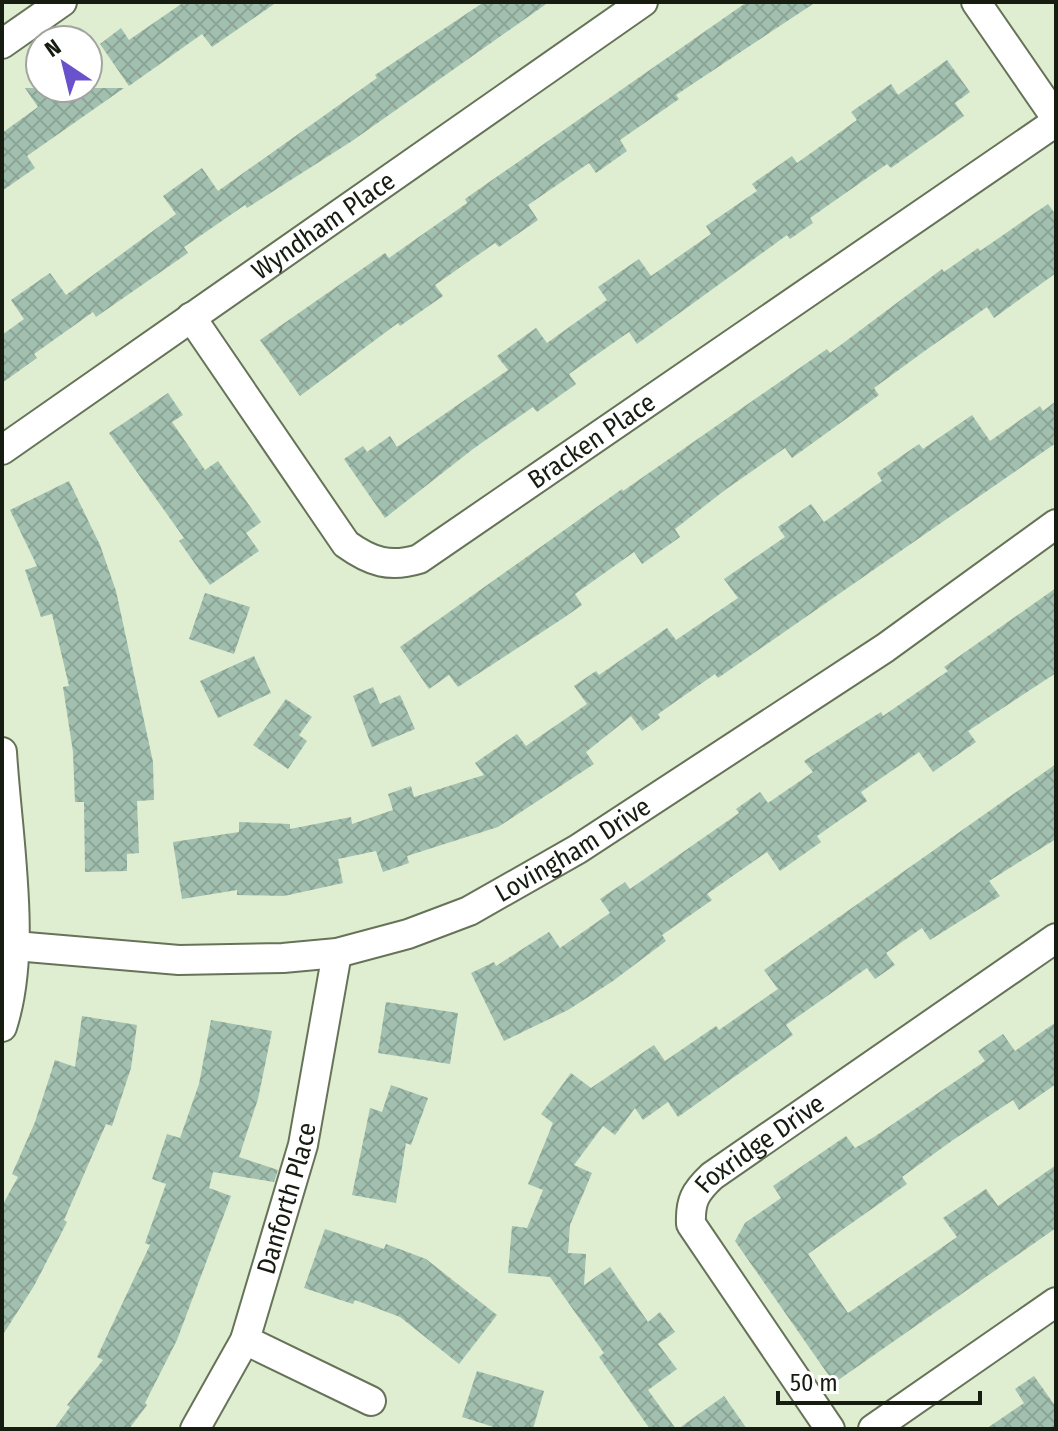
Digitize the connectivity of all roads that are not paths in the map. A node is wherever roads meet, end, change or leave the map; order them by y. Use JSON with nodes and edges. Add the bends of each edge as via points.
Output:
{"nodes":[{"id":1,"x":62,"y":2,"type":"edge"},
{"id":2,"x":643,"y":2,"type":"edge"},
{"id":3,"x":976,"y":2,"type":"edge"},
{"id":4,"x":2,"y":44,"type":"edge"},
{"id":5,"x":1056,"y":120,"type":"edge"},
{"id":6,"x":191,"y":317,"type":"junction"},
{"id":7,"x":2,"y":450,"type":"edge"},
{"id":8,"x":1056,"y":524,"type":"edge"},
{"id":9,"x":2,"y":752,"type":"edge"},
{"id":10,"x":1056,"y":938,"type":"edge"},
{"id":11,"x":15,"y":946,"type":"junction"},
{"id":12,"x":337,"y":953,"type":"junction"},
{"id":13,"x":2,"y":1027,"type":"edge"},
{"id":14,"x":1056,"y":1304,"type":"edge"},
{"id":15,"x":245,"y":1340,"type":"junction"},
{"id":16,"x":371,"y":1401,"type":"dead end"},
{"id":17,"x":195,"y":1429,"type":"edge"},
{"id":18,"x":830,"y":1429,"type":"edge"},
{"id":19,"x":873,"y":1429,"type":"edge"}],
"edges":[{"from":1,"to":4,"type":"street"},
{"from":2,"to":6,"type":"street","name":"Wyndham Place"},
{"from":3,"to":5,"type":"street"},
{"from":5,"to":6,"type":"street","name":"Bracken Place","via":[[419,559],[396,566],[365,558],[346,544]]},
{"from":6,"to":7,"type":"street","name":"Wyndham Place"},
{"from":8,"to":12,"type":"street","name":"Lovingham Drive","via":[[885,648],[578,849],[469,911]]},
{"from":9,"to":11,"type":"street"},
{"from":10,"to":18,"type":"street","name":"Foxridge Drive","via":[[712,1176],[695,1193],[691,1224]]},
{"from":11,"to":12,"type":"street","name":"Lovingham Drive","via":[[179,960]]},
{"from":11,"to":13,"type":"street","via":[[12,997]]},
{"from":12,"to":15,"type":"street","name":"Danforth Place","via":[[303,1145]]},
{"from":14,"to":19,"type":"street"},
{"from":15,"to":16,"type":"street"},
{"from":15,"to":17,"type":"street","name":"Danforth Place"}]}
